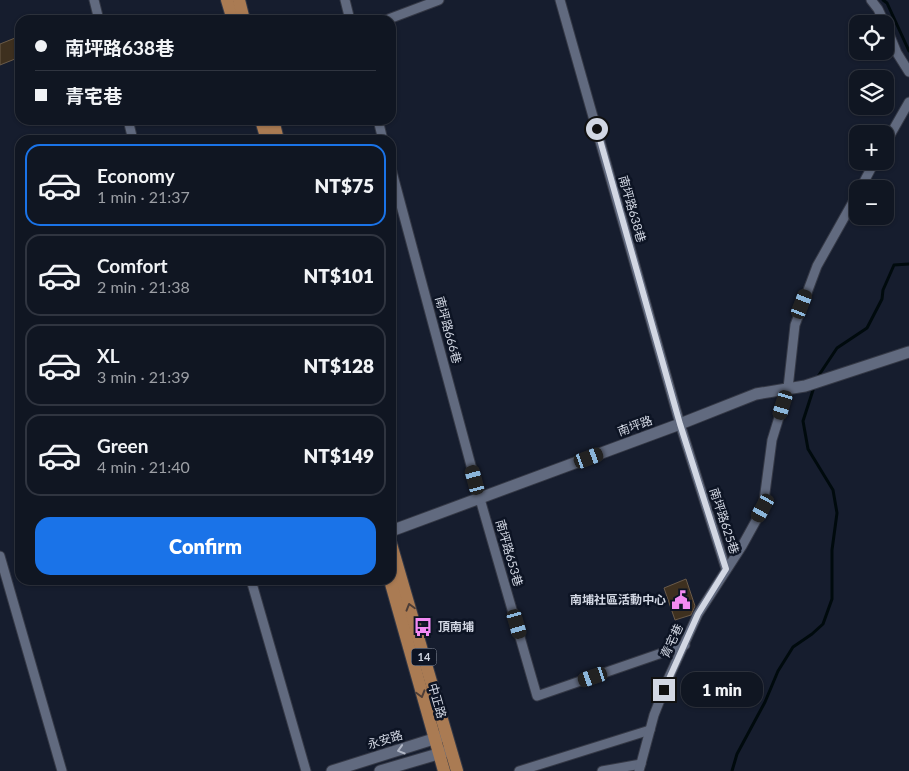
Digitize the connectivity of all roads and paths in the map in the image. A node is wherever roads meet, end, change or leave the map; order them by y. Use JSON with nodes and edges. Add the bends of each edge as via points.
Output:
{"nodes":[{"id":1,"x":94,"y":0,"type":"edge"},
{"id":2,"x":227,"y":0,"type":"edge"},
{"id":3,"x":239,"y":0,"type":"edge"},
{"id":4,"x":345,"y":0,"type":"edge"},
{"id":5,"x":439,"y":0,"type":"edge"},
{"id":6,"x":560,"y":0,"type":"edge"},
{"id":7,"x":870,"y":0,"type":"edge"},
{"id":8,"x":98,"y":15,"type":"edge"},
{"id":9,"x":232,"y":15,"type":"edge"},
{"id":10,"x":243,"y":15,"type":"edge"},
{"id":11,"x":349,"y":15,"type":"edge"},
{"id":12,"x":881,"y":15,"type":"edge"},
{"id":13,"x":396,"y":16,"type":"edge"},
{"id":14,"x":894,"y":46,"type":"edge"},
{"id":15,"x":909,"y":72,"type":"edge"},
{"id":16,"x":909,"y":102,"type":"edge"},
{"id":17,"x":894,"y":128,"type":"edge"},
{"id":18,"x":396,"y":187,"type":"edge"},
{"id":19,"x":849,"y":209,"type":"edge"},
{"id":20,"x":909,"y":352,"type":"edge"},
{"id":21,"x":788,"y":388,"type":"junction"},
{"id":22,"x":680,"y":424,"type":"junction"},
{"id":23,"x":480,"y":499,"type":"junction"},
{"id":24,"x":396,"y":529,"type":"edge"},
{"id":25,"x":0,"y":556,"type":"edge"},
{"id":26,"x":396,"y":561,"type":"edge"},
{"id":27,"x":726,"y":569,"type":"junction"},
{"id":28,"x":251,"y":585,"type":"edge"},
{"id":29,"x":391,"y":585,"type":"edge"},
{"id":30,"x":685,"y":645,"type":"junction"},
{"id":31,"x":650,"y":730,"type":"junction"},
{"id":32,"x":447,"y":734,"type":"junction"},
{"id":33,"x":434,"y":740,"type":"junction"},
{"id":34,"x":452,"y":750,"type":"junction"},
{"id":35,"x":438,"y":753,"type":"junction"},
{"id":36,"x":640,"y":767,"type":"edge"},
{"id":37,"x":62,"y":771,"type":"edge"},
{"id":38,"x":306,"y":771,"type":"edge"},
{"id":39,"x":332,"y":771,"type":"edge"},
{"id":40,"x":380,"y":771,"type":"edge"},
{"id":41,"x":444,"y":771,"type":"edge"},
{"id":42,"x":457,"y":771,"type":"edge"},
{"id":43,"x":519,"y":771,"type":"edge"},
{"id":44,"x":602,"y":771,"type":"edge"}],
"edges":[{"from":1,"to":8,"type":"street"},
{"from":2,"to":9,"type":"main road"},
{"from":3,"to":10,"type":"main road"},
{"from":4,"to":11,"type":"street"},
{"from":5,"to":13,"type":"street"},
{"from":6,"to":22,"type":"street","name":"南坪路638巷"},
{"from":7,"to":12,"type":"street"},
{"from":14,"to":15,"type":"street"},
{"from":16,"to":17,"type":"street"},
{"from":18,"to":23,"type":"street","name":"南坪路666巷"},
{"from":19,"to":21,"type":"street","name":"青宅巷","via":[[816,266],[802,304],[795,326]]},
{"from":20,"to":21,"type":"street","name":"南坪路","via":[[805,386]]},
{"from":21,"to":22,"type":"street","name":"南坪路","via":[[756,394]]},
{"from":21,"to":27,"type":"street","name":"青宅巷","via":[[772,440],[763,508]]},
{"from":22,"to":23,"type":"street","name":"南坪路"},
{"from":22,"to":27,"type":"street","name":"南坪路625巷"},
{"from":23,"to":24,"type":"street","name":"南坪路"},
{"from":23,"to":30,"type":"street","name":"南坪路653巷","via":[[538,696]]},
{"from":25,"to":37,"type":"street"},
{"from":32,"to":26,"type":"main road","name":"中正路","number":"14","one_way":true},
{"from":27,"to":30,"type":"street","name":"青宅巷","via":[[698,614]]},
{"from":28,"to":38,"type":"street"},
{"from":29,"to":33,"type":"main road","name":"中正路","number":"14","one_way":true},
{"from":30,"to":31,"type":"street","name":"青宅巷","via":[[669,677]]},
{"from":31,"to":36,"type":"street","name":"青宅巷"},
{"from":31,"to":43,"type":"street"},
{"from":32,"to":33,"type":"street","name":"永安路"},
{"from":32,"to":34,"type":"main road","name":"中正路","number":"14"},
{"from":33,"to":35,"type":"main road","name":"中正路","number":"14"},
{"from":33,"to":39,"type":"street","name":"永安路","one_way":true},
{"from":34,"to":35,"type":"street"},
{"from":34,"to":42,"type":"main road","name":"中正路","number":"14"},
{"from":35,"to":40,"type":"street"},
{"from":35,"to":41,"type":"main road","name":"中正路","number":"14"},
{"from":36,"to":44,"type":"street"}]}
